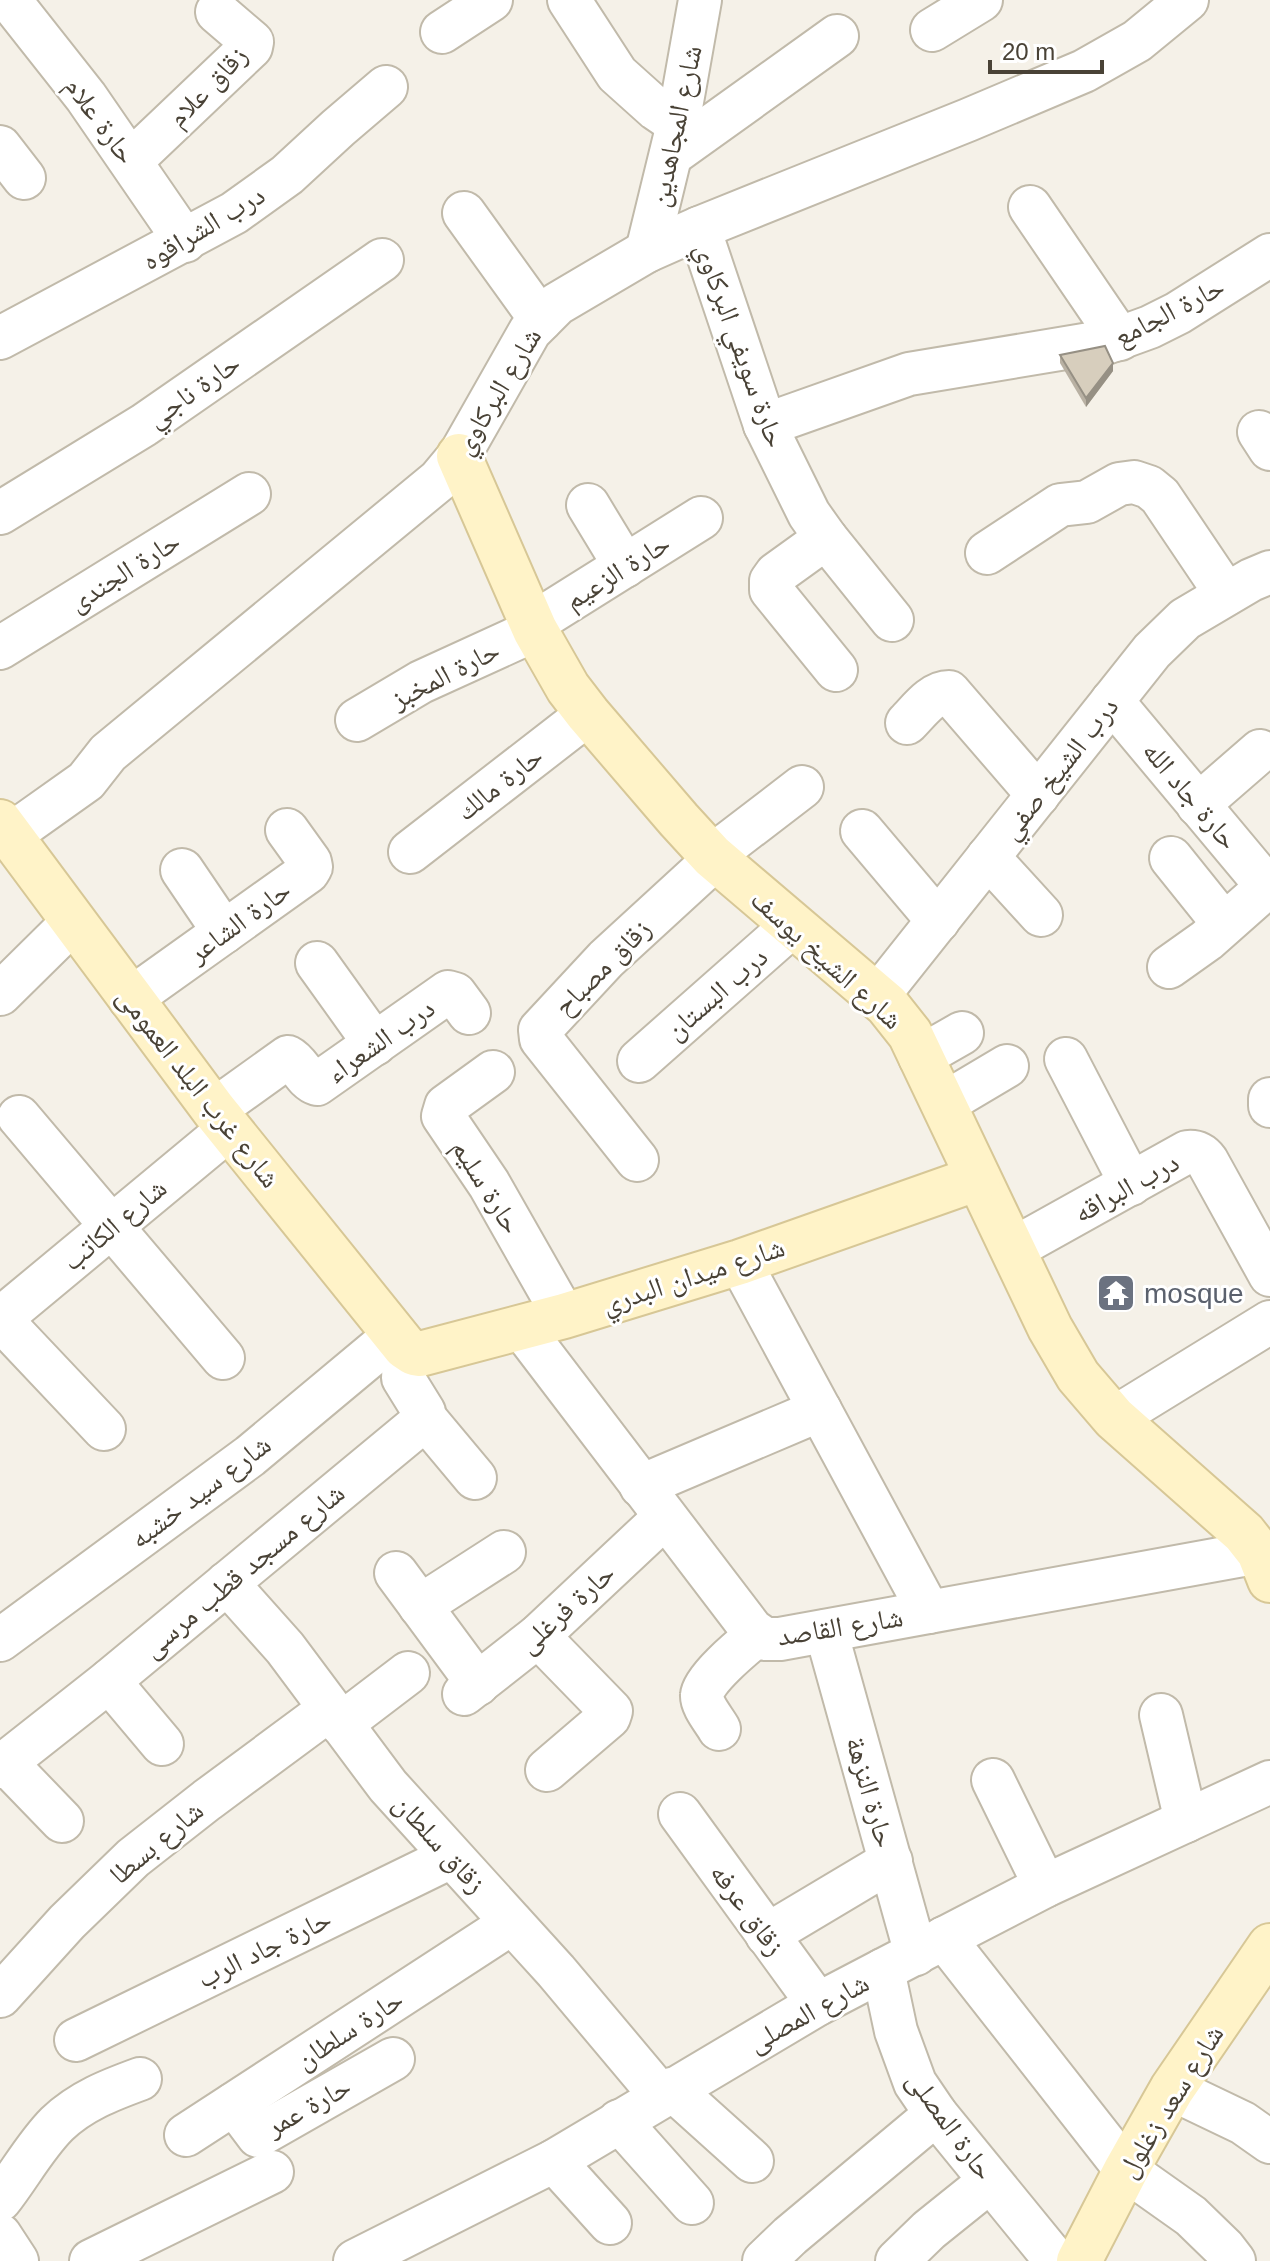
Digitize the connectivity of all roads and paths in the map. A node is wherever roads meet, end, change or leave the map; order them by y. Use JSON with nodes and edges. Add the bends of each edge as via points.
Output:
{"nodes":[{"id":1,"x":491,"y":0,"type":"edge"},
{"id":2,"x":569,"y":0,"type":"edge"},
{"id":3,"x":700,"y":0,"type":"edge"},
{"id":4,"x":981,"y":0,"type":"edge"},
{"id":5,"x":1187,"y":0,"type":"edge"},
{"id":6,"x":6,"y":5,"type":"edge"},
{"id":7,"x":217,"y":12,"type":"dead end"},
{"id":8,"x":932,"y":30,"type":"dead end"},
{"id":9,"x":442,"y":32,"type":"dead end"},
{"id":10,"x":837,"y":36,"type":"dead end"},
{"id":11,"x":386,"y":87,"type":"dead end"},
{"id":12,"x":675,"y":139,"type":"junction"},
{"id":13,"x":131,"y":161,"type":"junction"},
{"id":14,"x":1030,"y":207,"type":"dead end"},
{"id":15,"x":464,"y":213,"type":"dead end"},
{"id":16,"x":699,"y":228,"type":"junction"},
{"id":17,"x":185,"y":241,"type":"junction"},
{"id":18,"x":647,"y":251,"type":"junction"},
{"id":19,"x":1270,"y":255,"type":"edge"},
{"id":20,"x":382,"y":260,"type":"dead end"},
{"id":21,"x":541,"y":320,"type":"junction"},
{"id":22,"x":0,"y":338,"type":"edge"},
{"id":23,"x":1120,"y":339,"type":"junction"},
{"id":24,"x":1015,"y":362,"type":"dead end"},
{"id":25,"x":765,"y":425,"type":"junction"},
{"id":26,"x":459,"y":456,"type":"junction"},
{"id":27,"x":249,"y":494,"type":"dead end"},
{"id":28,"x":588,"y":505,"type":"dead end"},
{"id":29,"x":0,"y":513,"type":"edge"},
{"id":30,"x":701,"y":518,"type":"dead end"},
{"id":31,"x":826,"y":538,"type":"junction"},
{"id":32,"x":987,"y":553,"type":"dead end"},
{"id":33,"x":625,"y":566,"type":"junction"},
{"id":34,"x":1270,"y":572,"type":"edge"},
{"id":35,"x":1226,"y":594,"type":"junction"},
{"id":36,"x":892,"y":620,"type":"dead end"},
{"id":37,"x":534,"y":627,"type":"junction"},
{"id":38,"x":0,"y":648,"type":"edge"},
{"id":39,"x":836,"y":670,"type":"dead end"},
{"id":40,"x":1112,"y":701,"type":"junction"},
{"id":41,"x":588,"y":714,"type":"junction"},
{"id":42,"x":357,"y":720,"type":"dead end"},
{"id":43,"x":907,"y":723,"type":"dead end"},
{"id":44,"x":1260,"y":751,"type":"dead end"},
{"id":45,"x":802,"y":787,"type":"dead end"},
{"id":46,"x":1038,"y":795,"type":"junction"},
{"id":47,"x":1198,"y":805,"type":"junction"},
{"id":48,"x":5,"y":829,"type":"edge"},
{"id":49,"x":287,"y":830,"type":"dead end"},
{"id":50,"x":862,"y":831,"type":"dead end"},
{"id":51,"x":410,"y":852,"type":"dead end"},
{"id":52,"x":714,"y":857,"type":"junction"},
{"id":53,"x":988,"y":857,"type":"junction"},
{"id":54,"x":1171,"y":858,"type":"dead end"},
{"id":55,"x":182,"y":870,"type":"dead end"},
{"id":56,"x":1268,"y":888,"type":"edge"},
{"id":57,"x":1041,"y":915,"type":"dead end"},
{"id":58,"x":938,"y":921,"type":"junction"},
{"id":59,"x":73,"y":922,"type":"junction"},
{"id":60,"x":1224,"y":924,"type":"junction"},
{"id":61,"x":793,"y":925,"type":"junction"},
{"id":62,"x":224,"y":932,"type":"junction"},
{"id":63,"x":317,"y":963,"type":"dead end"},
{"id":64,"x":1169,"y":967,"type":"dead end"},
{"id":65,"x":0,"y":994,"type":"edge"},
{"id":66,"x":877,"y":997,"type":"junction"},
{"id":67,"x":130,"y":999,"type":"junction"},
{"id":68,"x":469,"y":1013,"type":"dead end"},
{"id":69,"x":962,"y":1033,"type":"dead end"},
{"id":70,"x":375,"y":1044,"type":"junction"},
{"id":71,"x":920,"y":1057,"type":"junction"},
{"id":72,"x":1066,"y":1059,"type":"dead end"},
{"id":73,"x":639,"y":1061,"type":"dead end"},
{"id":74,"x":1007,"y":1066,"type":"dead end"},
{"id":75,"x":493,"y":1072,"type":"dead end"},
{"id":76,"x":1270,"y":1099,"type":"edge"},
{"id":77,"x":943,"y":1104,"type":"junction"},
{"id":78,"x":1270,"y":1106,"type":"edge"},
{"id":79,"x":19,"y":1117,"type":"dead end"},
{"id":80,"x":221,"y":1119,"type":"junction"},
{"id":81,"x":637,"y":1160,"type":"dead end"},
{"id":82,"x":978,"y":1178,"type":"junction"},
{"id":83,"x":1131,"y":1184,"type":"junction"},
{"id":84,"x":112,"y":1226,"type":"junction"},
{"id":85,"x":1013,"y":1249,"type":"junction"},
{"id":86,"x":740,"y":1262,"type":"junction"},
{"id":87,"x":1270,"y":1275,"type":"edge"},
{"id":88,"x":564,"y":1316,"type":"junction"},
{"id":89,"x":0,"y":1319,"type":"edge"},
{"id":90,"x":1270,"y":1322,"type":"edge"},
{"id":91,"x":521,"y":1327,"type":"junction"},
{"id":92,"x":400,"y":1341,"type":"junction"},
{"id":93,"x":223,"y":1358,"type":"dead end"},
{"id":94,"x":820,"y":1410,"type":"junction"},
{"id":95,"x":424,"y":1417,"type":"junction"},
{"id":96,"x":1114,"y":1418,"type":"junction"},
{"id":97,"x":104,"y":1429,"type":"dead end"},
{"id":98,"x":475,"y":1478,"type":"dead end"},
{"id":99,"x":653,"y":1502,"type":"junction"},
{"id":100,"x":504,"y":1552,"type":"dead end"},
{"id":101,"x":1263,"y":1553,"type":"edge"},
{"id":102,"x":227,"y":1583,"type":"junction"},
{"id":103,"x":929,"y":1612,"type":"junction"},
{"id":104,"x":826,"y":1631,"type":"junction"},
{"id":105,"x":757,"y":1635,"type":"junction"},
{"id":106,"x":538,"y":1636,"type":"junction"},
{"id":107,"x":0,"y":1640,"type":"edge"},
{"id":108,"x":408,"y":1673,"type":"dead end"},
{"id":109,"x":109,"y":1681,"type":"junction"},
{"id":110,"x":1161,"y":1715,"type":"dead end"},
{"id":111,"x":336,"y":1717,"type":"junction"},
{"id":112,"x":719,"y":1729,"type":"dead end"},
{"id":113,"x":162,"y":1744,"type":"dead end"},
{"id":114,"x":3,"y":1765,"type":"edge"},
{"id":115,"x":547,"y":1770,"type":"dead end"},
{"id":116,"x":993,"y":1780,"type":"dead end"},
{"id":117,"x":1270,"y":1782,"type":"edge"},
{"id":118,"x":680,"y":1814,"type":"dead end"},
{"id":119,"x":62,"y":1821,"type":"dead end"},
{"id":120,"x":1186,"y":1821,"type":"junction"},
{"id":121,"x":451,"y":1857,"type":"junction"},
{"id":122,"x":891,"y":1861,"type":"junction"},
{"id":123,"x":1045,"y":1886,"type":"junction"},
{"id":124,"x":512,"y":1923,"type":"junction"},
{"id":125,"x":767,"y":1935,"type":"junction"},
{"id":126,"x":1270,"y":1946,"type":"edge"},
{"id":127,"x":915,"y":1954,"type":"junction"},
{"id":128,"x":0,"y":1996,"type":"edge"},
{"id":129,"x":818,"y":2004,"type":"junction"},
{"id":130,"x":76,"y":2040,"type":"dead end"},
{"id":131,"x":393,"y":2059,"type":"dead end"},
{"id":132,"x":140,"y":2079,"type":"dead end"},
{"id":133,"x":1172,"y":2089,"type":"junction"},
{"id":134,"x":666,"y":2093,"type":"junction"},
{"id":135,"x":234,"y":2104,"type":"junction"},
{"id":136,"x":936,"y":2114,"type":"junction"},
{"id":137,"x":619,"y":2121,"type":"junction"},
{"id":138,"x":186,"y":2135,"type":"dead end"},
{"id":139,"x":1269,"y":2139,"type":"edge"},
{"id":140,"x":554,"y":2161,"type":"junction"},
{"id":141,"x":752,"y":2161,"type":"dead end"},
{"id":142,"x":1126,"y":2170,"type":"junction"},
{"id":143,"x":272,"y":2172,"type":"dead end"},
{"id":144,"x":990,"y":2181,"type":"junction"},
{"id":145,"x":0,"y":2200,"type":"edge"},
{"id":146,"x":692,"y":2203,"type":"dead end"},
{"id":147,"x":610,"y":2223,"type":"dead end"},
{"id":148,"x":0,"y":2235,"type":"edge"},
{"id":149,"x":1075,"y":2260,"type":"edge"},
{"id":150,"x":17,"y":2261,"type":"edge"},
{"id":151,"x":91,"y":2261,"type":"edge"},
{"id":152,"x":355,"y":2261,"type":"edge"},
{"id":153,"x":764,"y":2261,"type":"edge"},
{"id":154,"x":897,"y":2261,"type":"edge"},
{"id":155,"x":1234,"y":2261,"type":"edge"}],
"edges":[{"from":1,"to":9,"type":"street"},
{"from":2,"to":12,"type":"street","via":[[617,74],[656,109]]},
{"from":3,"to":12,"type":"street","name":"شارع المجاهدين"},
{"from":4,"to":8,"type":"street"},
{"from":5,"to":16,"type":"street","name":"شارع البركاوي","via":[[1137,41],[1084,71]]},
{"from":6,"to":13,"type":"street","name":"حارة علام","via":[[86,97]]},
{"from":7,"to":13,"type":"street","name":"زقاق علام","via":[[252,42],[251,47]]},
{"from":10,"to":12,"type":"street"},
{"from":11,"to":17,"type":"street","name":"درب الشراقوه","via":[[287,175]]},
{"from":12,"to":18,"type":"street","name":"شارع المجاهدين"},
{"from":13,"to":17,"type":"street","name":"حارة علام"},
{"from":14,"to":23,"type":"street"},
{"from":15,"to":21,"type":"street"},
{"from":16,"to":18,"type":"street","name":"شارع البركاوي"},
{"from":16,"to":25,"type":"street","name":"حارة سويفي البركاوي"},
{"from":17,"to":22,"type":"street","name":"درب الشراقوه"},
{"from":18,"to":21,"type":"street","name":"شارع البركاوي","via":[[557,304]]},
{"from":19,"to":23,"type":"street","name":"حارة الجامع","via":[[1178,313]]},
{"from":20,"to":29,"type":"street","name":"حارة ناجي","via":[[144,425]]},
{"from":21,"to":26,"type":"street","name":"شارع البركاوي"},
{"from":23,"to":24,"type":"street","name":"حارة الجامع"},
{"from":23,"to":25,"type":"street","via":[[909,374]]},
{"from":25,"to":31,"type":"street","name":"حارة سويفي البركاوي"},
{"from":26,"to":37,"type":"street","name":"شارع الشيخ يوسف"},
{"from":26,"to":48,"type":"street","name":"شارع البركاوي","via":[[439,480],[108,753],[86,781]]},
{"from":27,"to":38,"type":"street","name":"حارة الجندى"},
{"from":28,"to":33,"type":"street"},
{"from":30,"to":33,"type":"street","name":"حارة الزعيم"},
{"from":31,"to":36,"type":"street","name":"حارة سويفي البركاوي"},
{"from":31,"to":39,"type":"street","via":[[776,574],[771,590]]},
{"from":32,"to":35,"type":"street","via":[[1060,505],[1087,502],[1119,484],[1134,482],[1160,496]]},
{"from":33,"to":37,"type":"street","name":"حارة الزعيم"},
{"from":34,"to":35,"type":"street","name":"درب الشيخ صفي"},
{"from":35,"to":40,"type":"street","name":"درب الشيخ صفي","via":[[1185,619]]},
{"from":37,"to":41,"type":"street","name":"شارع الشيخ يوسف"},
{"from":37,"to":42,"type":"street","name":"حارة المخبز"},
{"from":40,"to":46,"type":"street","name":"درب الشيخ صفي"},
{"from":40,"to":47,"type":"street","name":"حارة جاد الله"},
{"from":41,"to":51,"type":"street","name":"حارة مالك"},
{"from":41,"to":52,"type":"street","name":"شارع الشيخ يوسف"},
{"from":43,"to":46,"type":"street","via":[[934,696],[949,692]]},
{"from":44,"to":47,"type":"street"},
{"from":45,"to":52,"type":"street"},
{"from":46,"to":53,"type":"street","name":"درب الشيخ صفي"},
{"from":47,"to":56,"type":"street","name":"حارة جاد الله"},
{"from":48,"to":59,"type":"street","name":"شارع غرب البلد العمومى"},
{"from":49,"to":62,"type":"street","name":"حارة الشاعر","via":[[310,870]]},
{"from":50,"to":58,"type":"street"},
{"from":52,"to":61,"type":"street","name":"شارع الشيخ يوسف"},
{"from":52,"to":81,"type":"street","name":"زقاق مصباح","via":[[540,1030],[541,1039]]},
{"from":53,"to":57,"type":"street"},
{"from":53,"to":58,"type":"street","name":"درب الشيخ صفي"},
{"from":54,"to":60,"type":"street"},
{"from":55,"to":62,"type":"street"},
{"from":56,"to":60,"type":"street"},
{"from":58,"to":66,"type":"street","name":"درب الشيخ صفي"},
{"from":59,"to":65,"type":"street"},
{"from":59,"to":67,"type":"street","name":"شارع غرب البلد العمومى"},
{"from":60,"to":64,"type":"street"},
{"from":61,"to":66,"type":"street","name":"شارع الشيخ يوسف"},
{"from":61,"to":73,"type":"street","name":"درب البستان"},
{"from":62,"to":67,"type":"street","name":"حارة الشاعر"},
{"from":63,"to":70,"type":"street"},
{"from":66,"to":71,"type":"street","name":"شارع الشيخ يوسف","via":[[910,1034]]},
{"from":67,"to":80,"type":"street","name":"شارع غرب البلد العمومى"},
{"from":68,"to":70,"type":"street","name":"درب الشعراء","via":[[448,992]]},
{"from":69,"to":71,"type":"street"},
{"from":70,"to":80,"type":"street","name":"درب الشعراء","via":[[317,1084],[286,1057]]},
{"from":71,"to":77,"type":"street","name":"شارع الشيخ يوسف"},
{"from":72,"to":83,"type":"street"},
{"from":74,"to":77,"type":"street"},
{"from":75,"to":88,"type":"street","name":"حارة سليم","via":[[446,1106],[443,1116],[489,1184]]},
{"from":76,"to":78,"type":"street"},
{"from":77,"to":82,"type":"street","name":"شارع الشيخ يوسف"},
{"from":79,"to":84,"type":"street"},
{"from":80,"to":84,"type":"street","name":"شارع الكاتب"},
{"from":80,"to":92,"type":"street","name":"شارع غرب البلد العمومى"},
{"from":82,"to":85,"type":"street","name":"شارع الشيخ يوسف"},
{"from":82,"to":86,"type":"street","name":"شارع ميدان البدري"},
{"from":83,"to":85,"type":"street","name":"درب البراقه"},
{"from":83,"to":87,"type":"street","name":"درب البراقه","via":[[1187,1152],[1202,1154]]},
{"from":84,"to":89,"type":"street","name":"شارع الكاتب"},
{"from":84,"to":93,"type":"street"},
{"from":85,"to":96,"type":"street","name":"شارع الشيخ يوسف","via":[[1063,1353]]},
{"from":86,"to":88,"type":"street","name":"شارع ميدان البدري"},
{"from":86,"to":94,"type":"street"},
{"from":88,"to":91,"type":"street","name":"شارع ميدان البدري"},
{"from":89,"to":97,"type":"street"},
{"from":90,"to":96,"type":"street"},
{"from":91,"to":92,"type":"street","name":"شارع ميدان البدري","via":[[420,1354]]},
{"from":91,"to":99,"type":"street","name":"شارع القاصد"},
{"from":92,"to":95,"type":"street","via":[[403,1378]]},
{"from":92,"to":107,"type":"street","name":"شارع سيد خشبه"},
{"from":94,"to":99,"type":"street"},
{"from":94,"to":103,"type":"street"},
{"from":95,"to":98,"type":"street"},
{"from":95,"to":102,"type":"street","name":"شارع مسجد قطب مرسى"},
{"from":96,"to":101,"type":"street","name":"شارع الشيخ يوسف"},
{"from":99,"to":105,"type":"street","name":"شارع القاصد"},
{"from":99,"to":106,"type":"street","name":"حارة فرغلى"},
{"from":100,"to":106,"type":"street","name":"حارة فرغلى","via":[[408,1589],[471,1689]]},
{"from":101,"to":103,"type":"street","name":"شارع القاصد"},
{"from":102,"to":109,"type":"street","name":"شارع مسجد قطب مرسى"},
{"from":102,"to":111,"type":"street","name":"زقاق سلطان"},
{"from":103,"to":104,"type":"street","name":"شارع القاصد"},
{"from":104,"to":105,"type":"street","name":"شارع القاصد","via":[[772,1640]]},
{"from":104,"to":122,"type":"street","name":"حارة النزهة"},
{"from":105,"to":112,"type":"street","via":[[703,1691]]},
{"from":106,"to":115,"type":"street","via":[[611,1711]]},
{"from":108,"to":111,"type":"street","name":"شارع بسطا"},
{"from":109,"to":113,"type":"street"},
{"from":109,"to":114,"type":"street","name":"شارع مسجد قطب مرسى"},
{"from":110,"to":120,"type":"street"},
{"from":111,"to":121,"type":"street","name":"زقاق سلطان"},
{"from":111,"to":128,"type":"street","name":"شارع بسطا","via":[[207,1800],[133,1858]]},
{"from":114,"to":119,"type":"street"},
{"from":116,"to":123,"type":"street"},
{"from":117,"to":120,"type":"street","name":"شارع المصلى"},
{"from":118,"to":125,"type":"street","name":"زقاق عرفه"},
{"from":120,"to":123,"type":"street","name":"شارع المصلى"},
{"from":121,"to":124,"type":"street","name":"زقاق سلطان"},
{"from":121,"to":130,"type":"street","name":"حارة جاد الرب"},
{"from":122,"to":125,"type":"street"},
{"from":122,"to":127,"type":"street","name":"حارة النزهة"},
{"from":123,"to":127,"type":"street","name":"شارع المصلى"},
{"from":124,"to":134,"type":"street","name":"زقاق سلطان"},
{"from":124,"to":135,"type":"street","name":"حارة سلطان"},
{"from":125,"to":129,"type":"street","name":"زقاق عرفه"},
{"from":126,"to":133,"type":"street","name":"شارع سعد زغلول"},
{"from":127,"to":129,"type":"street","name":"شارع المصلى"},
{"from":127,"to":136,"type":"street","name":"حارة المصلى","via":[[896,2031],[915,2083]]},
{"from":127,"to":142,"type":"street"},
{"from":129,"to":134,"type":"street","name":"شارع المصلى"},
{"from":131,"to":135,"type":"street","name":"حارة عمر","via":[[258,2136]]},
{"from":132,"to":145,"type":"street","via":[[103,2092],[56,2125]]},
{"from":133,"to":139,"type":"street"},
{"from":133,"to":142,"type":"street","name":"شارع سعد زغلول"},
{"from":134,"to":137,"type":"street","name":"شارع المصلى"},
{"from":134,"to":141,"type":"street","name":"زقاق سلطان"},
{"from":135,"to":138,"type":"street","name":"حارة سلطان"},
{"from":136,"to":144,"type":"street","name":"حارة المصلى"},
{"from":136,"to":153,"type":"street"},
{"from":137,"to":140,"type":"street","name":"شارع المصلى"},
{"from":137,"to":146,"type":"street"},
{"from":140,"to":147,"type":"street"},
{"from":140,"to":152,"type":"street","name":"شارع المصلى"},
{"from":142,"to":149,"type":"street","name":"شارع سعد زغلول"},
{"from":142,"to":155,"type":"street","via":[[1191,2216]]},
{"from":143,"to":151,"type":"street"},
{"from":144,"to":149,"type":"street","name":"حارة المصلى"},
{"from":144,"to":154,"type":"street"},
{"from":148,"to":150,"type":"street"}]}
